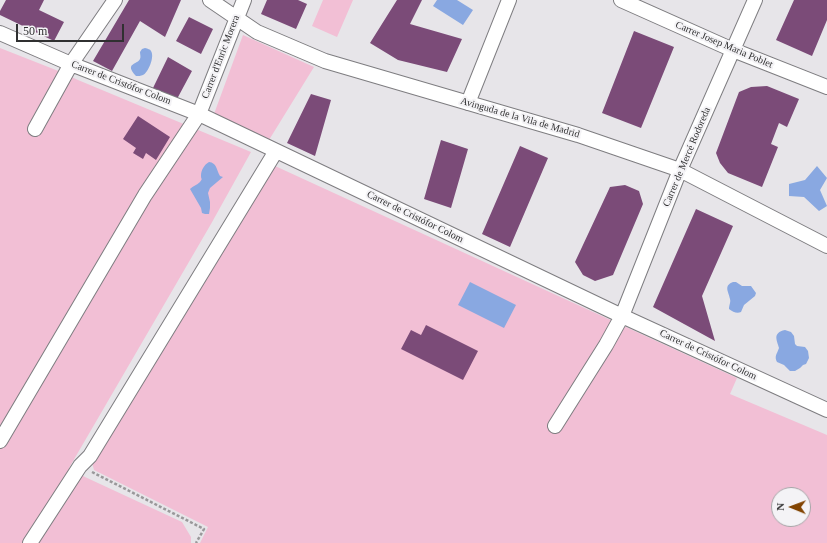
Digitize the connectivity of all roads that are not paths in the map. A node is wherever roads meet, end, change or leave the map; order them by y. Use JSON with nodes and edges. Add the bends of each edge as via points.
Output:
{"nodes":[{"id":1,"x":115,"y":0,"type":"edge"},
{"id":2,"x":210,"y":0,"type":"edge"},
{"id":3,"x":244,"y":0,"type":"edge"},
{"id":4,"x":509,"y":0,"type":"edge"},
{"id":5,"x":621,"y":0,"type":"edge"},
{"id":6,"x":754,"y":0,"type":"edge"},
{"id":7,"x":236,"y":18,"type":"junction"},
{"id":8,"x":0,"y":34,"type":"edge"},
{"id":9,"x":732,"y":50,"type":"junction"},
{"id":10,"x":72,"y":64,"type":"junction"},
{"id":11,"x":827,"y":87,"type":"edge"},
{"id":12,"x":468,"y":102,"type":"junction"},
{"id":13,"x":200,"y":114,"type":"junction"},
{"id":14,"x":35,"y":129,"type":"dead end"},
{"id":15,"x":276,"y":151,"type":"junction"},
{"id":16,"x":680,"y":170,"type":"junction"},
{"id":17,"x":827,"y":246,"type":"edge"},
{"id":18,"x":622,"y":316,"type":"junction"},
{"id":19,"x":827,"y":410,"type":"edge"},
{"id":20,"x":555,"y":426,"type":"dead end"},
{"id":21,"x":0,"y":441,"type":"edge"},
{"id":22,"x":30,"y":543,"type":"edge"}],
"edges":[{"from":1,"to":10,"type":"street"},
{"from":2,"to":7,"type":"street","name":"Avinguda de la Vila de Madrid"},
{"from":3,"to":7,"type":"street","name":"Carrer d'Enric Morera"},
{"from":4,"to":12,"type":"street"},
{"from":5,"to":9,"type":"street","name":"Carrer Josep Maria Poblet"},
{"from":6,"to":9,"type":"street","name":"Carrer de Mercé Rodoreda"},
{"from":7,"to":12,"type":"street","name":"Avinguda de la Vila de Madrid","via":[[257,32],[325,61]]},
{"from":7,"to":13,"type":"street","name":"Carrer d'Enric Morera"},
{"from":8,"to":10,"type":"street","name":"Carrer de Cristófor Colom"},
{"from":9,"to":11,"type":"street","name":"Carrer Josep Maria Poblet"},
{"from":9,"to":16,"type":"street","name":"Carrer de Mercé Rodoreda"},
{"from":10,"to":13,"type":"street","name":"Carrer de Cristófor Colom"},
{"from":10,"to":14,"type":"street"},
{"from":12,"to":16,"type":"street","name":"Avinguda de la Vila de Madrid","via":[[578,134]]},
{"from":13,"to":15,"type":"street","name":"Carrer de Cristófor Colom"},
{"from":13,"to":21,"type":"street","name":"Carrer d'Enric Morera","via":[[145,195]]},
{"from":15,"to":18,"type":"street","name":"Carrer de Cristófor Colom"},
{"from":15,"to":22,"type":"street","via":[[90,456],[80,466]]},
{"from":16,"to":17,"type":"street","name":"Avinguda de la Vila de Madrid"},
{"from":16,"to":18,"type":"street","name":"Carrer de Mercé Rodoreda"},
{"from":18,"to":19,"type":"street","name":"Carrer de Cristófor Colom"},
{"from":18,"to":20,"type":"street","name":"Carrer de Mercé Rodoreda"}]}
